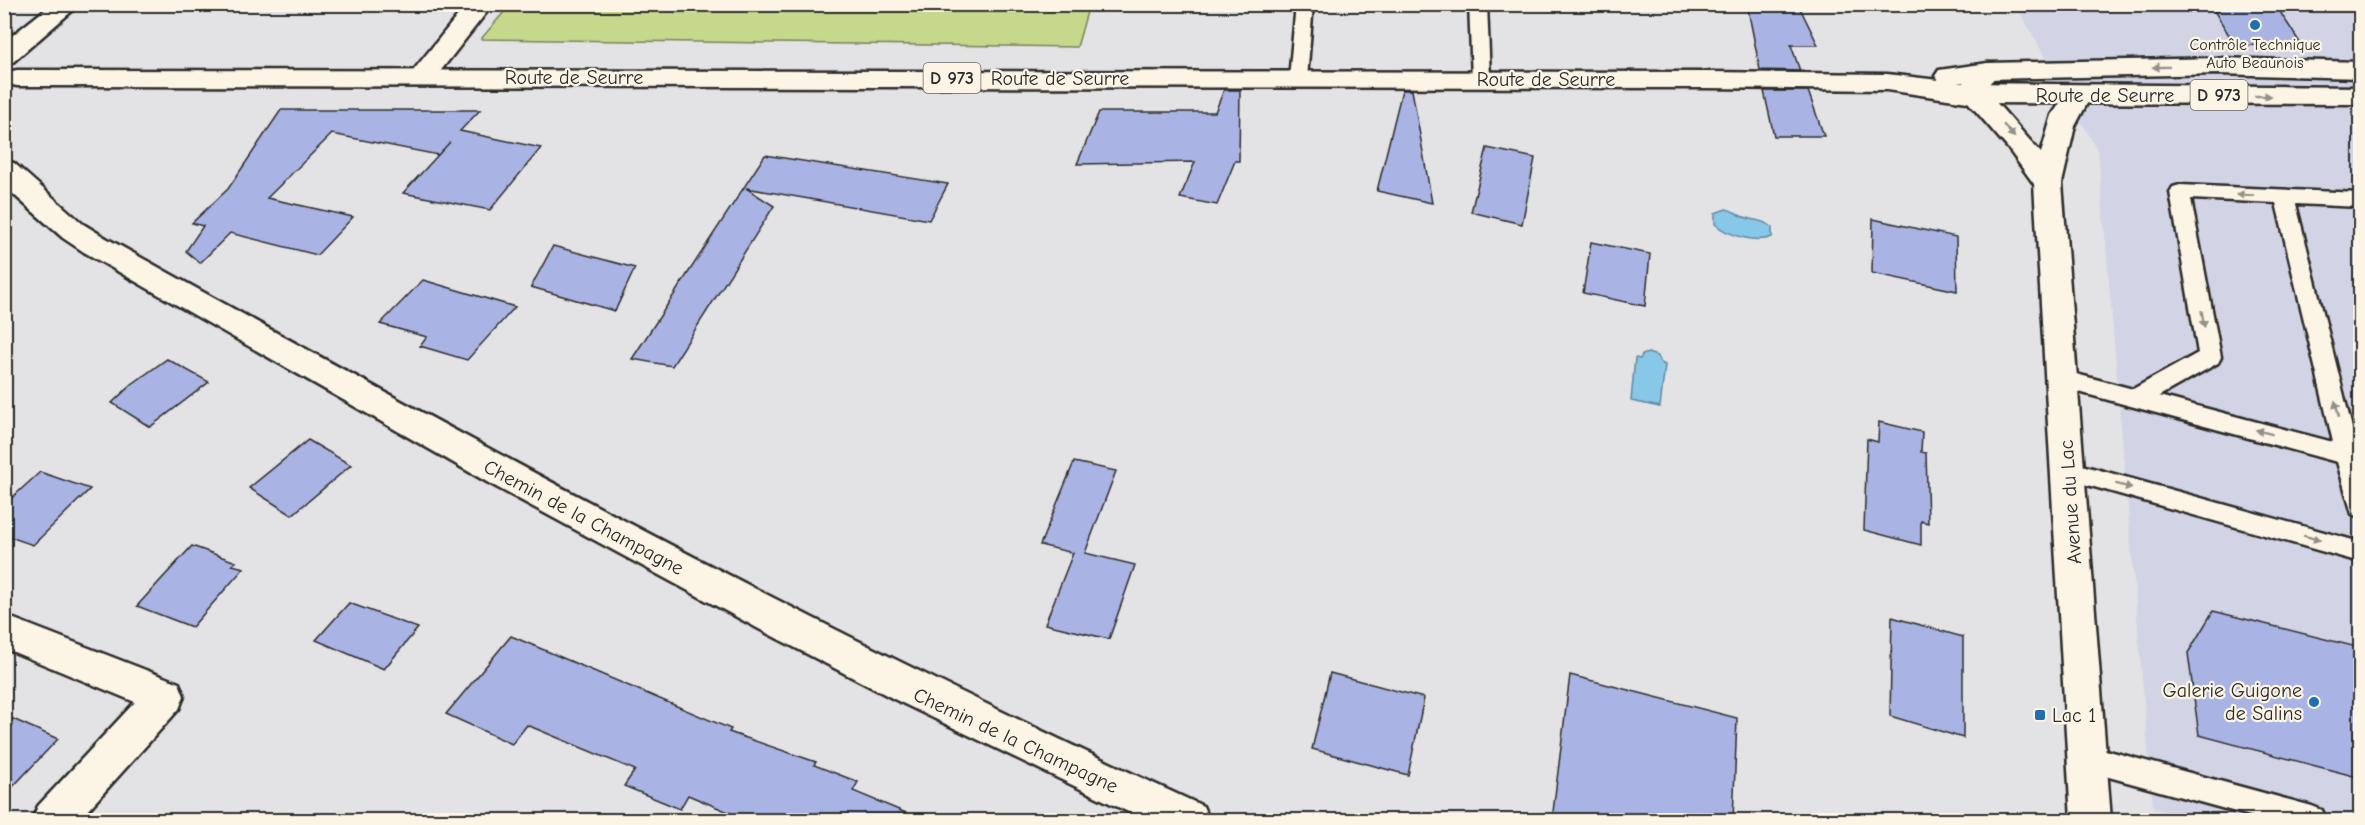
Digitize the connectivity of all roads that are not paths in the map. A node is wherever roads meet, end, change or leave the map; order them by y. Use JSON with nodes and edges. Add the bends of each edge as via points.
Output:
{"nodes":[{"id":1,"x":68,"y":4,"type":"edge"},
{"id":2,"x":481,"y":4,"type":"edge"},
{"id":3,"x":1305,"y":4,"type":"edge"},
{"id":4,"x":1478,"y":4,"type":"edge"},
{"id":5,"x":2361,"y":70,"type":"edge"},
{"id":6,"x":8,"y":71,"type":"edge"},
{"id":7,"x":422,"y":77,"type":"junction"},
{"id":8,"x":1298,"y":79,"type":"junction"},
{"id":9,"x":1481,"y":79,"type":"junction"},
{"id":10,"x":1981,"y":83,"type":"junction"},
{"id":11,"x":2078,"y":96,"type":"junction"},
{"id":12,"x":2361,"y":96,"type":"edge"},
{"id":13,"x":4,"y":171,"type":"edge"},
{"id":14,"x":2048,"y":183,"type":"junction"},
{"id":15,"x":2284,"y":197,"type":"junction"},
{"id":16,"x":2361,"y":200,"type":"edge"},
{"id":17,"x":2061,"y":379,"type":"junction"},
{"id":18,"x":2138,"y":397,"type":"junction"},
{"id":19,"x":2354,"y":456,"type":"edge"},
{"id":20,"x":2067,"y":470,"type":"junction"},
{"id":21,"x":2361,"y":507,"type":"edge"},
{"id":22,"x":2361,"y":552,"type":"edge"},
{"id":23,"x":4,"y":631,"type":"edge"},
{"id":24,"x":2087,"y":758,"type":"junction"},
{"id":25,"x":52,"y":820,"type":"edge"},
{"id":26,"x":1190,"y":820,"type":"edge"},
{"id":27,"x":2091,"y":820,"type":"edge"},
{"id":28,"x":2312,"y":820,"type":"edge"}],
"edges":[{"from":1,"to":6,"type":"main road"},
{"from":2,"to":7,"type":"main road"},
{"from":3,"to":8,"type":"lane"},
{"from":4,"to":9,"type":"lane"},
{"from":5,"to":10,"type":"main road","name":"Route de Seurre","number":"D 973","one_way":true,"via":[[2218,66]]},
{"from":6,"to":7,"type":"main road","name":"Route de Seurre","number":"D 973"},
{"from":7,"to":8,"type":"main road","name":"Route de Seurre","number":"D 973"},
{"from":8,"to":9,"type":"main road","name":"Route de Seurre","number":"D 973"},
{"from":9,"to":10,"type":"main road","name":"Route de Seurre","number":"D 973"},
{"from":10,"to":11,"type":"main road","name":"Route de Seurre","number":"D 973"},
{"from":10,"to":14,"type":"main road","one_way":true},
{"from":11,"to":12,"type":"main road","name":"Route de Seurre","number":"D 973","one_way":true},
{"from":11,"to":14,"type":"main road","name":"Avenue du Lac","via":[[2063,123]]},
{"from":13,"to":26,"type":"main road","name":"Chemin de la Champagne","via":[[73,231],[95,245],[415,426],[901,686]]},
{"from":14,"to":17,"type":"main road","name":"Avenue du Lac"},
{"from":15,"to":16,"type":"lane"},
{"from":15,"to":18,"type":"lane","one_way":true,"via":[[2180,192],[2210,357]]},
{"from":19,"to":15,"type":"lane","one_way":true},
{"from":17,"to":18,"type":"lane"},
{"from":17,"to":20,"type":"main road","name":"Avenue du Lac"},
{"from":19,"to":18,"type":"lane","one_way":true},
{"from":19,"to":21,"type":"lane"},
{"from":20,"to":22,"type":"lane","one_way":true},
{"from":20,"to":24,"type":"main road","name":"Avenue du Lac"},
{"from":23,"to":25,"type":"main road","via":[[165,696]]},
{"from":24,"to":27,"type":"main road","name":"Avenue du Lac"},
{"from":24,"to":28,"type":"lane"}]}
